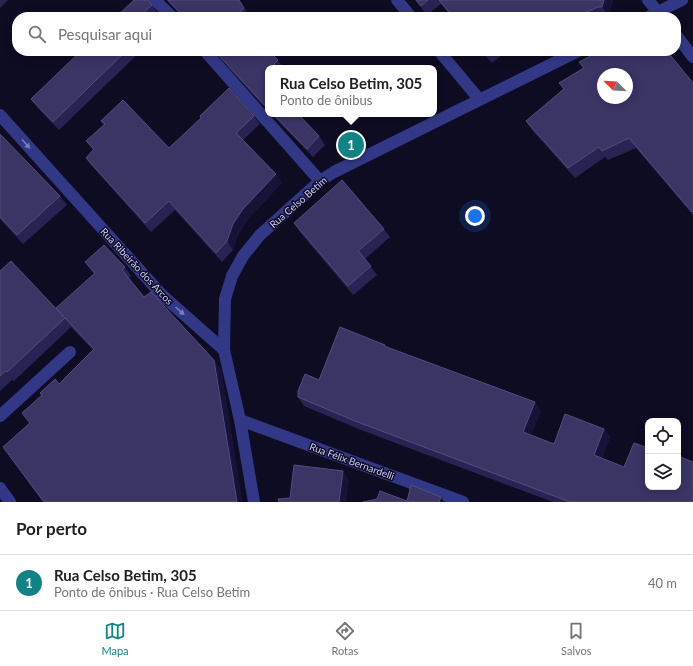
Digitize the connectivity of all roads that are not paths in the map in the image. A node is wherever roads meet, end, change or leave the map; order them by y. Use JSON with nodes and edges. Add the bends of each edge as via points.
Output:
{"nodes":[{"id":1,"x":155,"y":0,"type":"edge"},
{"id":2,"x":397,"y":0,"type":"edge"},
{"id":3,"x":648,"y":0,"type":"edge"},
{"id":4,"x":682,"y":0,"type":"edge"},
{"id":5,"x":167,"y":12,"type":"edge"},
{"id":6,"x":407,"y":12,"type":"edge"},
{"id":7,"x":654,"y":12,"type":"edge"},
{"id":8,"x":661,"y":12,"type":"edge"},
{"id":9,"x":681,"y":41,"type":"edge"},
{"id":10,"x":209,"y":56,"type":"edge"},
{"id":11,"x":443,"y":56,"type":"edge"},
{"id":12,"x":568,"y":56,"type":"edge"},
{"id":13,"x":693,"y":57,"type":"edge"},
{"id":14,"x":479,"y":99,"type":"junction"},
{"id":15,"x":0,"y":115,"type":"edge"},
{"id":16,"x":320,"y":181,"type":"junction"},
{"id":17,"x":224,"y":350,"type":"junction"},
{"id":18,"x":70,"y":352,"type":"dead end"},
{"id":19,"x":0,"y":416,"type":"edge"},
{"id":20,"x":240,"y":420,"type":"junction"},
{"id":21,"x":0,"y":488,"type":"edge"},
{"id":22,"x":10,"y":502,"type":"edge"},
{"id":23,"x":254,"y":502,"type":"edge"},
{"id":24,"x":463,"y":502,"type":"edge"}],
"edges":[{"from":1,"to":5,"type":"street"},
{"from":2,"to":6,"type":"street"},
{"from":3,"to":7,"type":"street"},
{"from":4,"to":8,"type":"street"},
{"from":9,"to":13,"type":"street"},
{"from":10,"to":16,"type":"street"},
{"from":11,"to":14,"type":"street"},
{"from":12,"to":14,"type":"street","name":"Rua Celso Betim"},
{"from":14,"to":16,"type":"street","name":"Rua Celso Betim"},
{"from":15,"to":17,"type":"street","name":"Rua Ribeirão dos Arcos","one_way":true,"via":[[162,295]]},
{"from":16,"to":17,"type":"street","name":"Rua Celso Betim","via":[[260,235],[243,256],[232,276],[225,299]]},
{"from":17,"to":20,"type":"street"},
{"from":18,"to":19,"type":"street"},
{"from":20,"to":23,"type":"street"},
{"from":20,"to":24,"type":"street","name":"Rua Félix Bernardelli"},
{"from":21,"to":22,"type":"street"}]}
